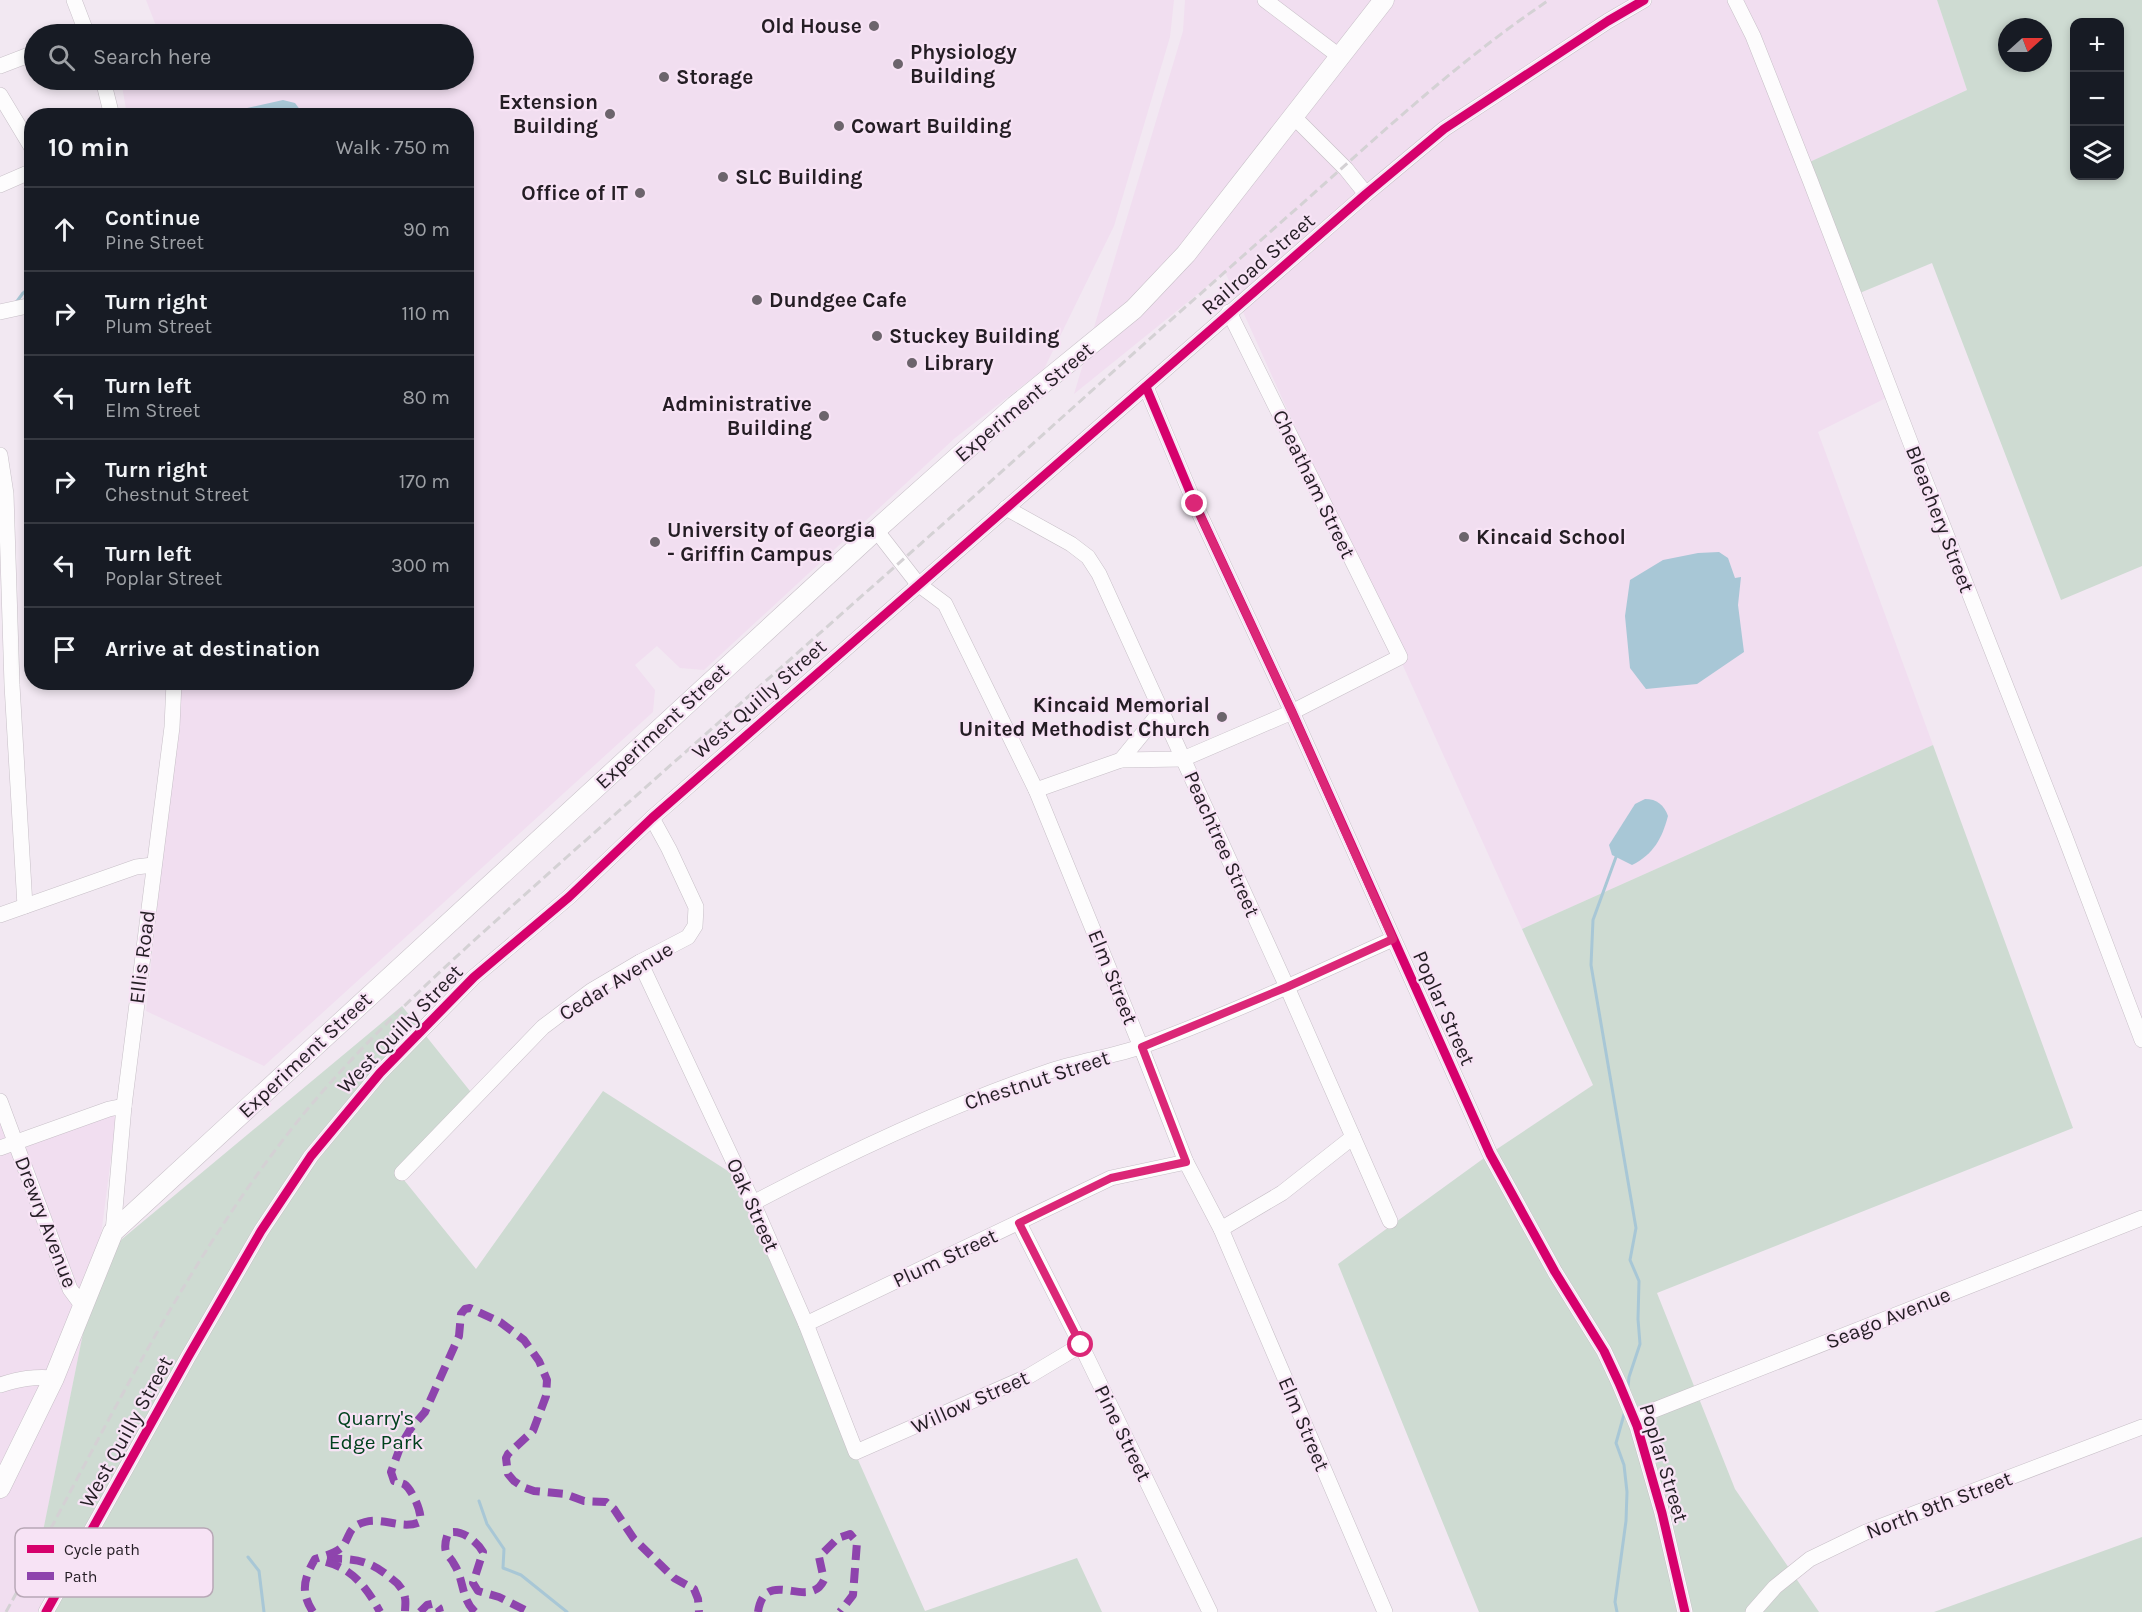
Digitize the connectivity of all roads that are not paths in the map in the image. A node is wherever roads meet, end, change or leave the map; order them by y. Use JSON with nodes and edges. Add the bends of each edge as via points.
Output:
{"nodes":[{"id":1,"x":74,"y":0,"type":"edge"},
{"id":2,"x":1265,"y":0,"type":"edge"},
{"id":3,"x":1383,"y":0,"type":"edge"},
{"id":4,"x":1644,"y":0,"type":"edge"},
{"id":5,"x":1735,"y":0,"type":"edge"},
{"id":6,"x":1283,"y":5,"type":"edge"},
{"id":7,"x":82,"y":24,"type":"edge"},
{"id":8,"x":24,"y":56,"type":"edge"},
{"id":9,"x":1339,"y":56,"type":"junction"},
{"id":10,"x":0,"y":66,"type":"edge"},
{"id":11,"x":106,"y":90,"type":"edge"},
{"id":12,"x":0,"y":94,"type":"edge"},
{"id":13,"x":110,"y":108,"type":"edge"},
{"id":14,"x":1294,"y":117,"type":"junction"},
{"id":15,"x":24,"y":134,"type":"edge"},
{"id":16,"x":24,"y":174,"type":"edge"},
{"id":17,"x":0,"y":185,"type":"edge"},
{"id":18,"x":1366,"y":194,"type":"junction"},
{"id":19,"x":24,"y":307,"type":"edge"},
{"id":20,"x":0,"y":312,"type":"edge"},
{"id":21,"x":1229,"y":312,"type":"junction"},
{"id":22,"x":1146,"y":387,"type":"junction"},
{"id":23,"x":0,"y":455,"type":"edge"},
{"id":24,"x":1006,"y":508,"type":"junction"},
{"id":25,"x":876,"y":530,"type":"junction"},
{"id":26,"x":919,"y":585,"type":"junction"},
{"id":27,"x":6,"y":687,"type":"edge"},
{"id":28,"x":174,"y":690,"type":"edge"},
{"id":29,"x":1161,"y":711,"type":"junction"},
{"id":30,"x":1292,"y":712,"type":"junction"},
{"id":31,"x":1183,"y":759,"type":"junction"},
{"id":32,"x":1121,"y":760,"type":"junction"},
{"id":33,"x":1036,"y":790,"type":"junction"},
{"id":34,"x":651,"y":818,"type":"junction"},
{"id":35,"x":153,"y":865,"type":"junction"},
{"id":36,"x":25,"y":906,"type":"junction"},
{"id":37,"x":0,"y":915,"type":"edge"},
{"id":38,"x":1393,"y":939,"type":"junction"},
{"id":39,"x":640,"y":962,"type":"junction"},
{"id":40,"x":1287,"y":987,"type":"junction"},
{"id":41,"x":2142,"y":1040,"type":"edge"},
{"id":42,"x":1142,"y":1047,"type":"junction"},
{"id":43,"x":0,"y":1101,"type":"edge"},
{"id":44,"x":124,"y":1106,"type":"junction"},
{"id":45,"x":1353,"y":1137,"type":"junction"},
{"id":46,"x":16,"y":1143,"type":"junction"},
{"id":47,"x":0,"y":1148,"type":"edge"},
{"id":48,"x":1186,"y":1162,"type":"junction"},
{"id":49,"x":402,"y":1173,"type":"dead end"},
{"id":50,"x":753,"y":1203,"type":"junction"},
{"id":51,"x":2142,"y":1218,"type":"edge"},
{"id":52,"x":1390,"y":1221,"type":"dead end"},
{"id":53,"x":1019,"y":1223,"type":"junction"},
{"id":54,"x":1221,"y":1229,"type":"junction"},
{"id":55,"x":113,"y":1232,"type":"junction"},
{"id":56,"x":84,"y":1308,"type":"junction"},
{"id":57,"x":806,"y":1324,"type":"junction"},
{"id":58,"x":1081,"y":1345,"type":"junction"},
{"id":59,"x":54,"y":1378,"type":"junction"},
{"id":60,"x":0,"y":1385,"type":"edge"},
{"id":61,"x":1634,"y":1418,"type":"junction"},
{"id":62,"x":2142,"y":1427,"type":"edge"},
{"id":63,"x":856,"y":1452,"type":"joint"},
{"id":64,"x":0,"y":1488,"type":"edge"},
{"id":65,"x":93,"y":1528,"type":"edge"},
{"id":66,"x":54,"y":1597,"type":"edge"},
{"id":67,"x":46,"y":1612,"type":"edge"},
{"id":68,"x":1210,"y":1612,"type":"edge"},
{"id":69,"x":1385,"y":1612,"type":"edge"},
{"id":70,"x":1685,"y":1612,"type":"edge"},
{"id":71,"x":1753,"y":1612,"type":"edge"}],
"edges":[{"from":1,"to":7,"type":"street"},
{"from":2,"to":6,"type":"street"},
{"from":3,"to":9,"type":"main road","name":"Experiment Street"},
{"from":4,"to":18,"type":"street","name":"Railroad Street","via":[[1444,129]]},
{"from":5,"to":41,"type":"street","name":"Bleachery Street","via":[[1810,180]]},
{"from":6,"to":9,"type":"street"},
{"from":8,"to":10,"type":"street"},
{"from":9,"to":14,"type":"main road","name":"Experiment Street"},
{"from":11,"to":13,"type":"street"},
{"from":12,"to":15,"type":"street"},
{"from":14,"to":18,"type":"street"},
{"from":14,"to":25,"type":"main road","name":"Experiment Street","via":[[1186,254],[1134,309],[1015,406]]},
{"from":16,"to":17,"type":"street"},
{"from":18,"to":21,"type":"street","name":"Railroad Street"},
{"from":19,"to":20,"type":"street"},
{"from":21,"to":22,"type":"street","name":"Railroad Street"},
{"from":21,"to":30,"type":"street","name":"Cheatham Street","via":[[1400,657]]},
{"from":22,"to":24,"type":"street","name":"Railroad Street"},
{"from":22,"to":30,"type":"street","name":"Poplar Street","via":[[1195,504]]},
{"from":23,"to":27,"type":"street","via":[[6,494]]},
{"from":24,"to":26,"type":"street","name":"Railroad Street"},
{"from":24,"to":29,"type":"street","name":"Peachtree Street","via":[[1088,557]]},
{"from":25,"to":26,"type":"street","name":"Elm Street"},
{"from":25,"to":55,"type":"main road","name":"Experiment Street"},
{"from":26,"to":33,"type":"street","name":"Elm Street","via":[[945,604]]},
{"from":26,"to":34,"type":"street","name":"West Quilly Street"},
{"from":27,"to":36,"type":"street"},
{"from":28,"to":35,"type":"street","name":"Ellis Road"},
{"from":29,"to":31,"type":"street","name":"Peachtree Street"},
{"from":29,"to":32,"type":"street"},
{"from":30,"to":31,"type":"street"},
{"from":30,"to":38,"type":"street","name":"Poplar Street"},
{"from":31,"to":32,"type":"street"},
{"from":31,"to":40,"type":"street","name":"Peachtree Street"},
{"from":32,"to":33,"type":"street"},
{"from":33,"to":42,"type":"street","name":"Elm Street"},
{"from":34,"to":39,"type":"street","name":"Cedar Avenue","via":[[696,906],[688,938]]},
{"from":34,"to":65,"type":"street","name":"West Quilly Street","via":[[568,897],[474,977],[380,1073],[311,1156],[255,1241]]},
{"from":35,"to":36,"type":"street","via":[[136,867]]},
{"from":35,"to":44,"type":"street","name":"Ellis Road"},
{"from":36,"to":37,"type":"street"},
{"from":38,"to":40,"type":"street","name":"Chestnut Street"},
{"from":38,"to":61,"type":"street","name":"Poplar Street","via":[[1490,1154],[1604,1352]]},
{"from":39,"to":49,"type":"street","name":"Cedar Avenue","via":[[591,991],[543,1027]]},
{"from":39,"to":50,"type":"street","name":"Oak Street"},
{"from":40,"to":42,"type":"street","name":"Chestnut Street"},
{"from":40,"to":45,"type":"street","name":"Peachtree Street"},
{"from":42,"to":48,"type":"street","name":"Elm Street"},
{"from":42,"to":50,"type":"street","name":"Chestnut Street","via":[[1048,1071],[922,1120]]},
{"from":43,"to":46,"type":"street","name":"Drewry Avenue"},
{"from":44,"to":46,"type":"street"},
{"from":44,"to":55,"type":"street","name":"Ellis Road"},
{"from":45,"to":52,"type":"street","name":"Peachtree Street"},
{"from":45,"to":54,"type":"street","via":[[1282,1192]]},
{"from":46,"to":47,"type":"street"},
{"from":46,"to":56,"type":"street","name":"Drewry Avenue","via":[[70,1289]]},
{"from":48,"to":53,"type":"street","name":"Plum Street","via":[[1111,1178]]},
{"from":48,"to":54,"type":"street","name":"Elm Street"},
{"from":50,"to":57,"type":"street","name":"Oak Street"},
{"from":51,"to":61,"type":"street","name":"Seago Avenue"},
{"from":53,"to":57,"type":"street","name":"Plum Street"},
{"from":53,"to":58,"type":"street","name":"Pine Street"},
{"from":54,"to":69,"type":"street","name":"Elm Street"},
{"from":55,"to":56,"type":"main road","name":"Experiment Street"},
{"from":56,"to":59,"type":"main road","name":"Experiment Street"},
{"from":57,"to":63,"type":"street","name":"Oak Street"},
{"from":58,"to":63,"type":"street","name":"Willow Street","via":[[1029,1376]]},
{"from":58,"to":68,"type":"street","name":"Pine Street"},
{"from":59,"to":60,"type":"street","via":[[36,1376]]},
{"from":59,"to":64,"type":"main road","name":"Experiment Street"},
{"from":61,"to":70,"type":"street","name":"Poplar Street"},
{"from":62,"to":71,"type":"street","name":"North 9th Street","via":[[1866,1532],[1810,1559],[1775,1587]]},
{"from":66,"to":67,"type":"street","name":"West Quilly Street"}]}
